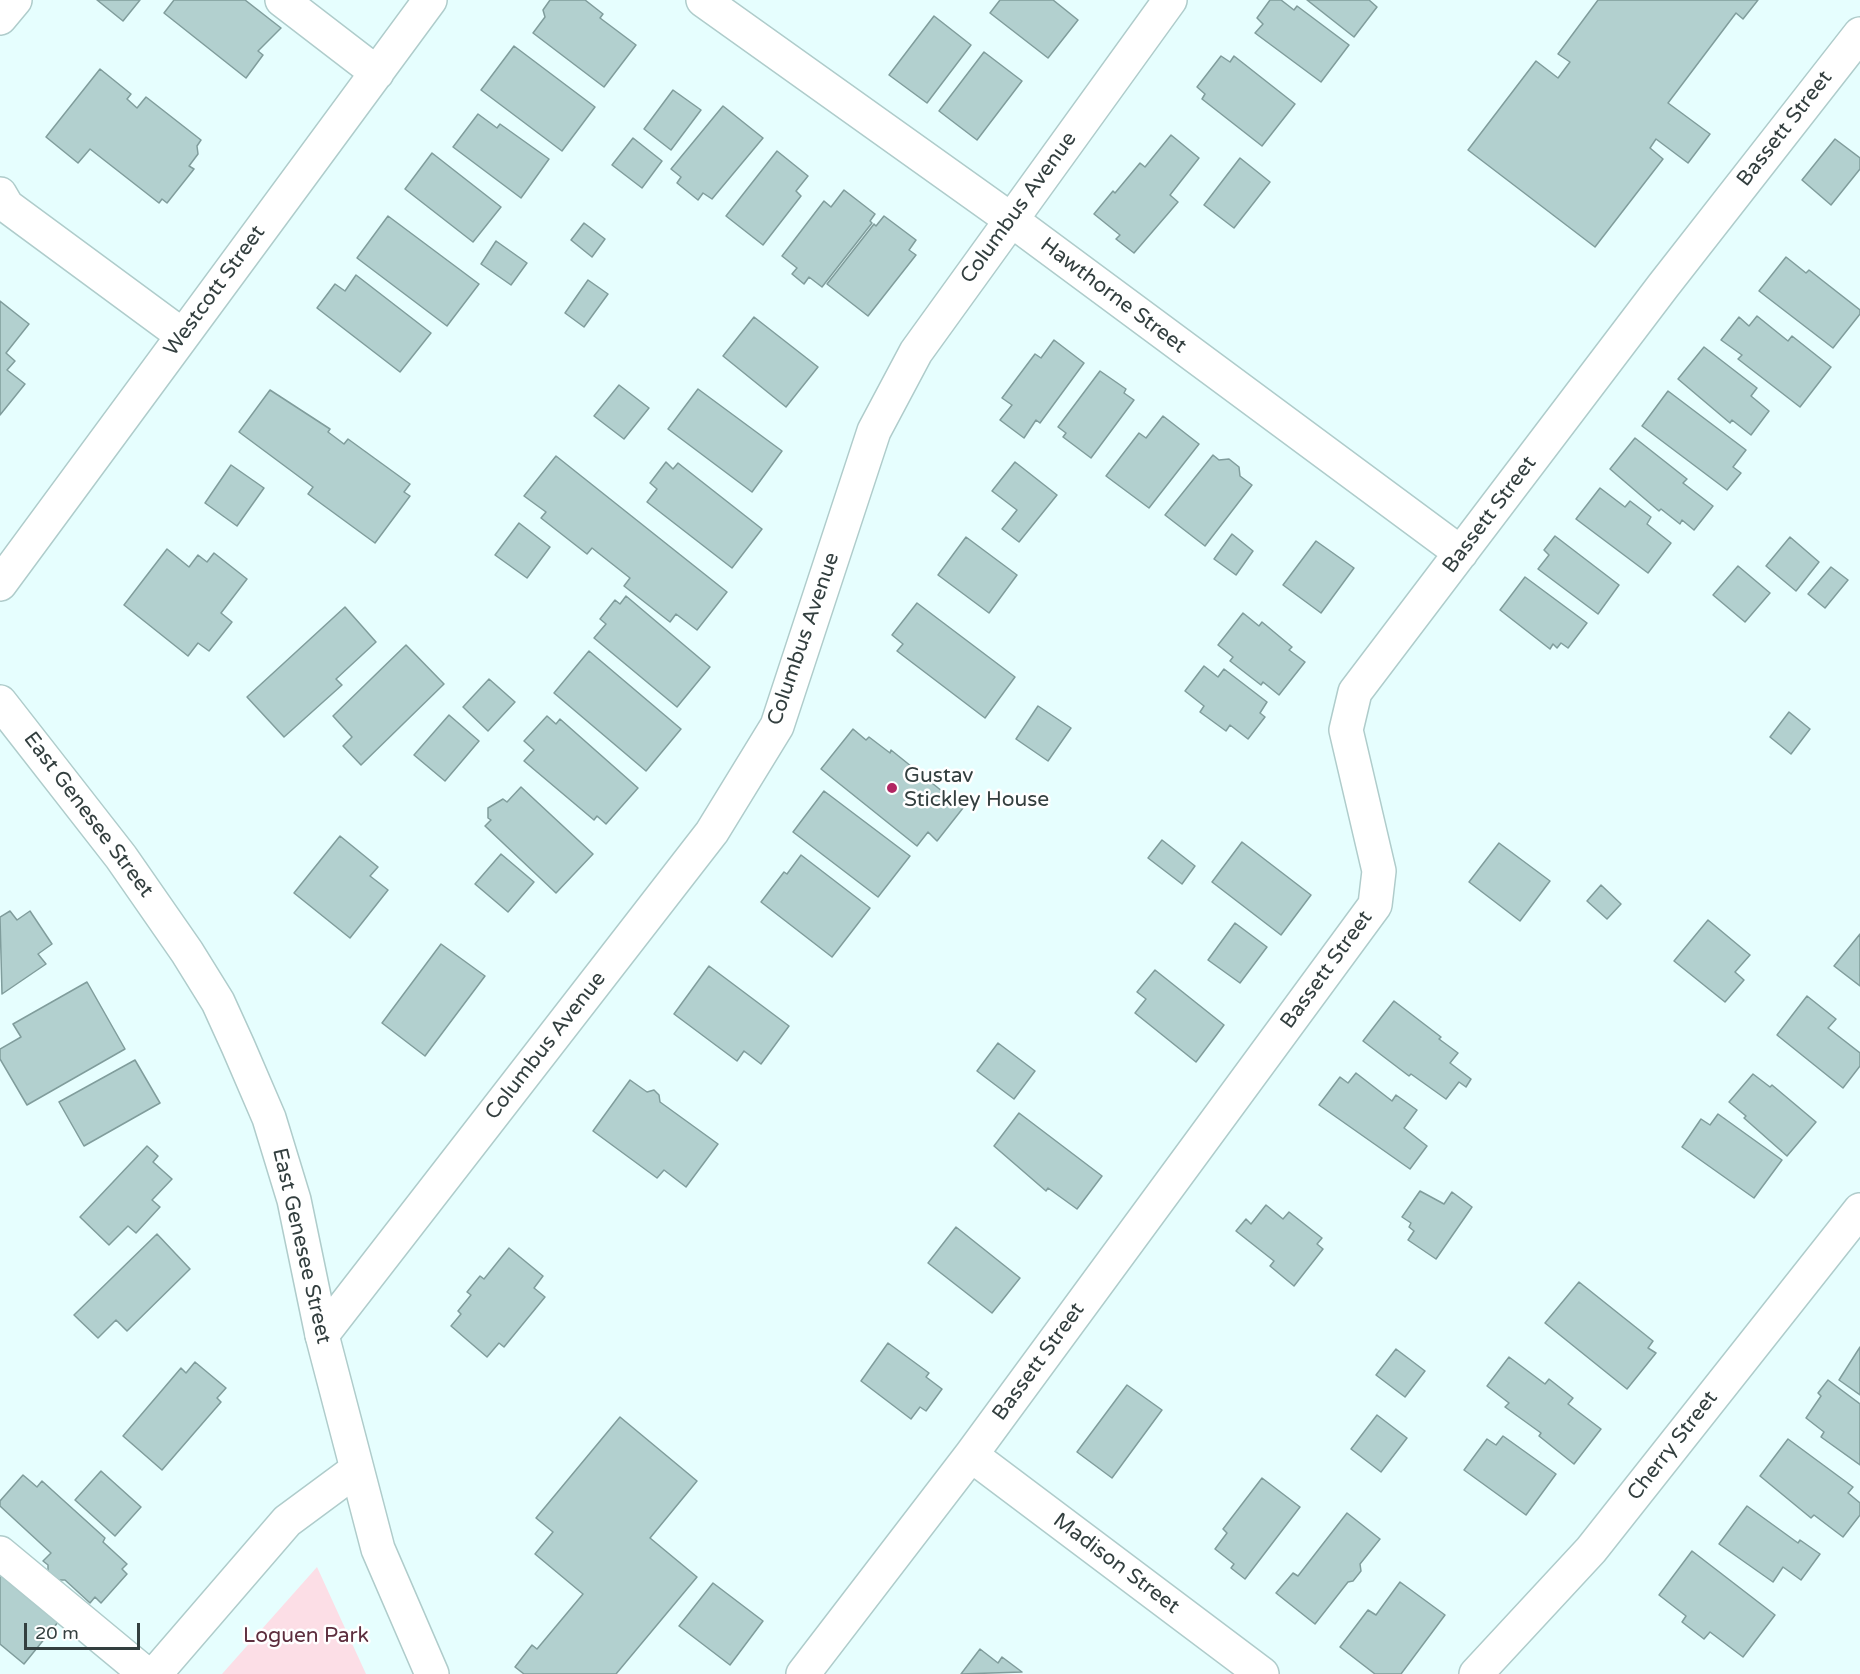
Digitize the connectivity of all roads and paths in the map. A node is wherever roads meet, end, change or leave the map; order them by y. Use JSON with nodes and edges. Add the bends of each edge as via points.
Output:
{"nodes":[{"id":1,"x":15,"y":0,"type":"edge"},
{"id":2,"x":282,"y":0,"type":"edge"},
{"id":3,"x":430,"y":0,"type":"edge"},
{"id":4,"x":703,"y":0,"type":"edge"},
{"id":5,"x":1170,"y":0,"type":"edge"},
{"id":6,"x":0,"y":18,"type":"edge"},
{"id":7,"x":1860,"y":34,"type":"edge"},
{"id":8,"x":377,"y":73,"type":"junction"},
{"id":9,"x":0,"y":194,"type":"edge"},
{"id":10,"x":1010,"y":219,"type":"junction"},
{"id":11,"x":182,"y":335,"type":"junction"},
{"id":12,"x":1461,"y":553,"type":"junction"},
{"id":13,"x":0,"y":584,"type":"edge"},
{"id":14,"x":0,"y":702,"type":"edge"},
{"id":15,"x":1860,"y":1210,"type":"edge"},
{"id":16,"x":322,"y":1335,"type":"junction"},
{"id":17,"x":971,"y":1455,"type":"junction"},
{"id":18,"x":356,"y":1470,"type":"junction"},
{"id":19,"x":0,"y":1553,"type":"edge"},
{"id":20,"x":146,"y":1674,"type":"edge"},
{"id":21,"x":155,"y":1674,"type":"edge"},
{"id":22,"x":432,"y":1674,"type":"edge"},
{"id":23,"x":803,"y":1674,"type":"edge"},
{"id":24,"x":1262,"y":1674,"type":"edge"},
{"id":25,"x":1476,"y":1674,"type":"edge"}],
"edges":[{"from":1,"to":6,"type":"street"},
{"from":2,"to":8,"type":"street"},
{"from":3,"to":8,"type":"street","name":"Westcott Street"},
{"from":4,"to":10,"type":"street","name":"Hawthorne Street"},
{"from":5,"to":10,"type":"street","name":"Columbus Avenue"},
{"from":7,"to":12,"type":"street","name":"Bassett Street"},
{"from":8,"to":11,"type":"street","name":"Westcott Street"},
{"from":9,"to":11,"type":"street","via":[[7,206]]},
{"from":10,"to":12,"type":"street","name":"Hawthorne Street"},
{"from":10,"to":16,"type":"street","name":"Columbus Avenue","via":[[916,352],[874,430],[777,726],[712,832]]},
{"from":11,"to":13,"type":"street","name":"Westcott Street"},
{"from":12,"to":17,"type":"street","name":"Bassett Street","via":[[1355,692],[1346,730],[1379,871],[1375,905]]},
{"from":14,"to":16,"type":"street","name":"East Genesee Street","via":[[122,857],[218,1002],[272,1128],[294,1200]]},
{"from":15,"to":25,"type":"street","name":"Cherry Street","via":[[1591,1550]]},
{"from":16,"to":18,"type":"street","name":"East Genesee Street"},
{"from":17,"to":23,"type":"street","name":"Bassett Street"},
{"from":17,"to":24,"type":"street","name":"Madison Street"},
{"from":18,"to":21,"type":"street","via":[[287,1521]]},
{"from":18,"to":22,"type":"street","name":"East Genesee Street","via":[[378,1549]]},
{"from":19,"to":20,"type":"street"}]}
